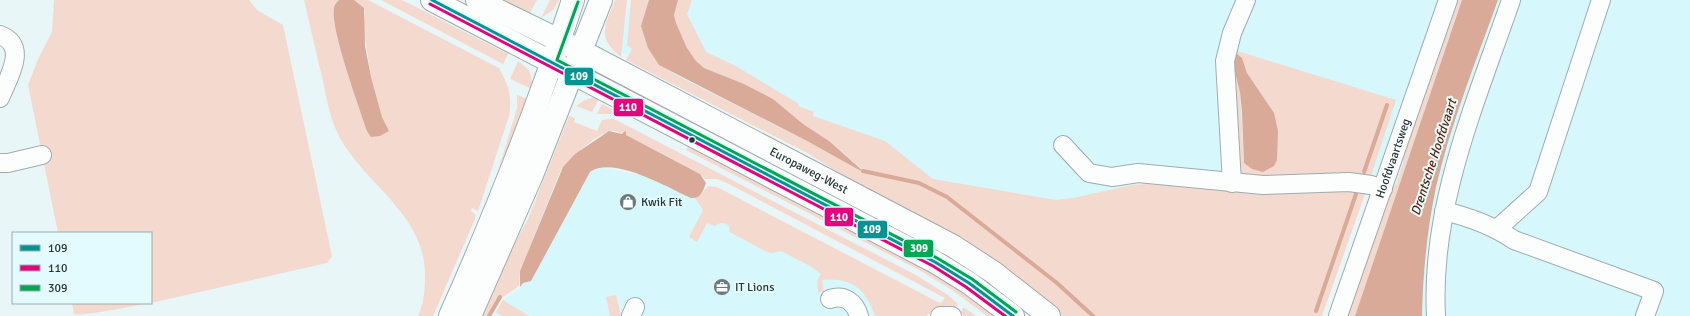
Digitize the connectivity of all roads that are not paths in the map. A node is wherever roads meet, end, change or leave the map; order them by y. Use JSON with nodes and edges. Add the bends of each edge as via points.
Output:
{"nodes":[{"id":1,"x":432,"y":0,"type":"edge"},
{"id":2,"x":477,"y":0,"type":"edge"},
{"id":3,"x":572,"y":0,"type":"edge"},
{"id":4,"x":601,"y":0,"type":"edge"},
{"id":5,"x":1246,"y":0,"type":"edge"},
{"id":6,"x":1448,"y":0,"type":"edge"},
{"id":7,"x":1511,"y":0,"type":"edge"},
{"id":8,"x":1601,"y":0,"type":"edge"},
{"id":9,"x":0,"y":35,"type":"edge"},
{"id":10,"x":559,"y":41,"type":"junction"},
{"id":11,"x":581,"y":51,"type":"junction"},
{"id":12,"x":551,"y":62,"type":"junction"},
{"id":13,"x":572,"y":74,"type":"junction"},
{"id":14,"x":0,"y":98,"type":"edge"},
{"id":15,"x":1063,"y":145,"type":"dead end"},
{"id":16,"x":42,"y":155,"type":"dead end"},
{"id":17,"x":0,"y":163,"type":"edge"},
{"id":18,"x":1232,"y":183,"type":"junction"},
{"id":19,"x":1383,"y":189,"type":"junction"},
{"id":20,"x":1444,"y":211,"type":"junction"},
{"id":21,"x":1497,"y":229,"type":"junction"},
{"id":22,"x":830,"y":299,"type":"dead end"},
{"id":23,"x":450,"y":316,"type":"edge"},
{"id":24,"x":470,"y":316,"type":"edge"},
{"id":25,"x":859,"y":316,"type":"edge"},
{"id":26,"x":940,"y":316,"type":"edge"},
{"id":27,"x":952,"y":316,"type":"edge"},
{"id":28,"x":1013,"y":316,"type":"edge"},
{"id":29,"x":1049,"y":316,"type":"edge"},
{"id":30,"x":1338,"y":316,"type":"edge"},
{"id":31,"x":1436,"y":316,"type":"edge"},
{"id":32,"x":1645,"y":316,"type":"edge"}],
"edges":[{"from":1,"to":12,"type":"main road","name":"Europaweg-West"},
{"from":2,"to":10,"type":"main road","name":"Europaweg-West"},
{"from":3,"to":10,"type":"main road"},
{"from":4,"to":11,"type":"main road"},
{"from":5,"to":18,"type":"street","via":[[1224,61]]},
{"from":6,"to":19,"type":"street","name":"Hoofdvaartsweg"},
{"from":7,"to":20,"type":"street","via":[[1457,159]]},
{"from":8,"to":21,"type":"street","via":[[1538,192]]},
{"from":9,"to":14,"type":"street","via":[[9,40],[16,50]]},
{"from":10,"to":11,"type":"main road","name":"Europaweg-West"},
{"from":10,"to":12,"type":"main road"},
{"from":11,"to":13,"type":"main road"},
{"from":11,"to":29,"type":"main road","name":"Europaweg-West","via":[[953,246],[998,276]]},
{"from":12,"to":13,"type":"main road","name":"Europaweg-West"},
{"from":12,"to":23,"type":"main road","via":[[495,210]]},
{"from":13,"to":24,"type":"main road","via":[[532,175]]},
{"from":13,"to":28,"type":"main road","name":"Europaweg-West","via":[[935,262]]},
{"from":15,"to":18,"type":"street","via":[[1089,173],[1112,177],[1138,173]]},
{"from":16,"to":17,"type":"street","via":[[8,164]]},
{"from":18,"to":19,"type":"street","via":[[1263,185],[1349,182]]},
{"from":19,"to":30,"type":"street","name":"Hoofdvaartsweg"},
{"from":20,"to":21,"type":"street"},
{"from":20,"to":31,"type":"street","via":[[1436,275]]},
{"from":21,"to":32,"type":"street","via":[[1514,240],[1654,291]]},
{"from":22,"to":25,"type":"street","via":[[838,296],[847,299]]},
{"from":26,"to":27,"type":"street"}]}
